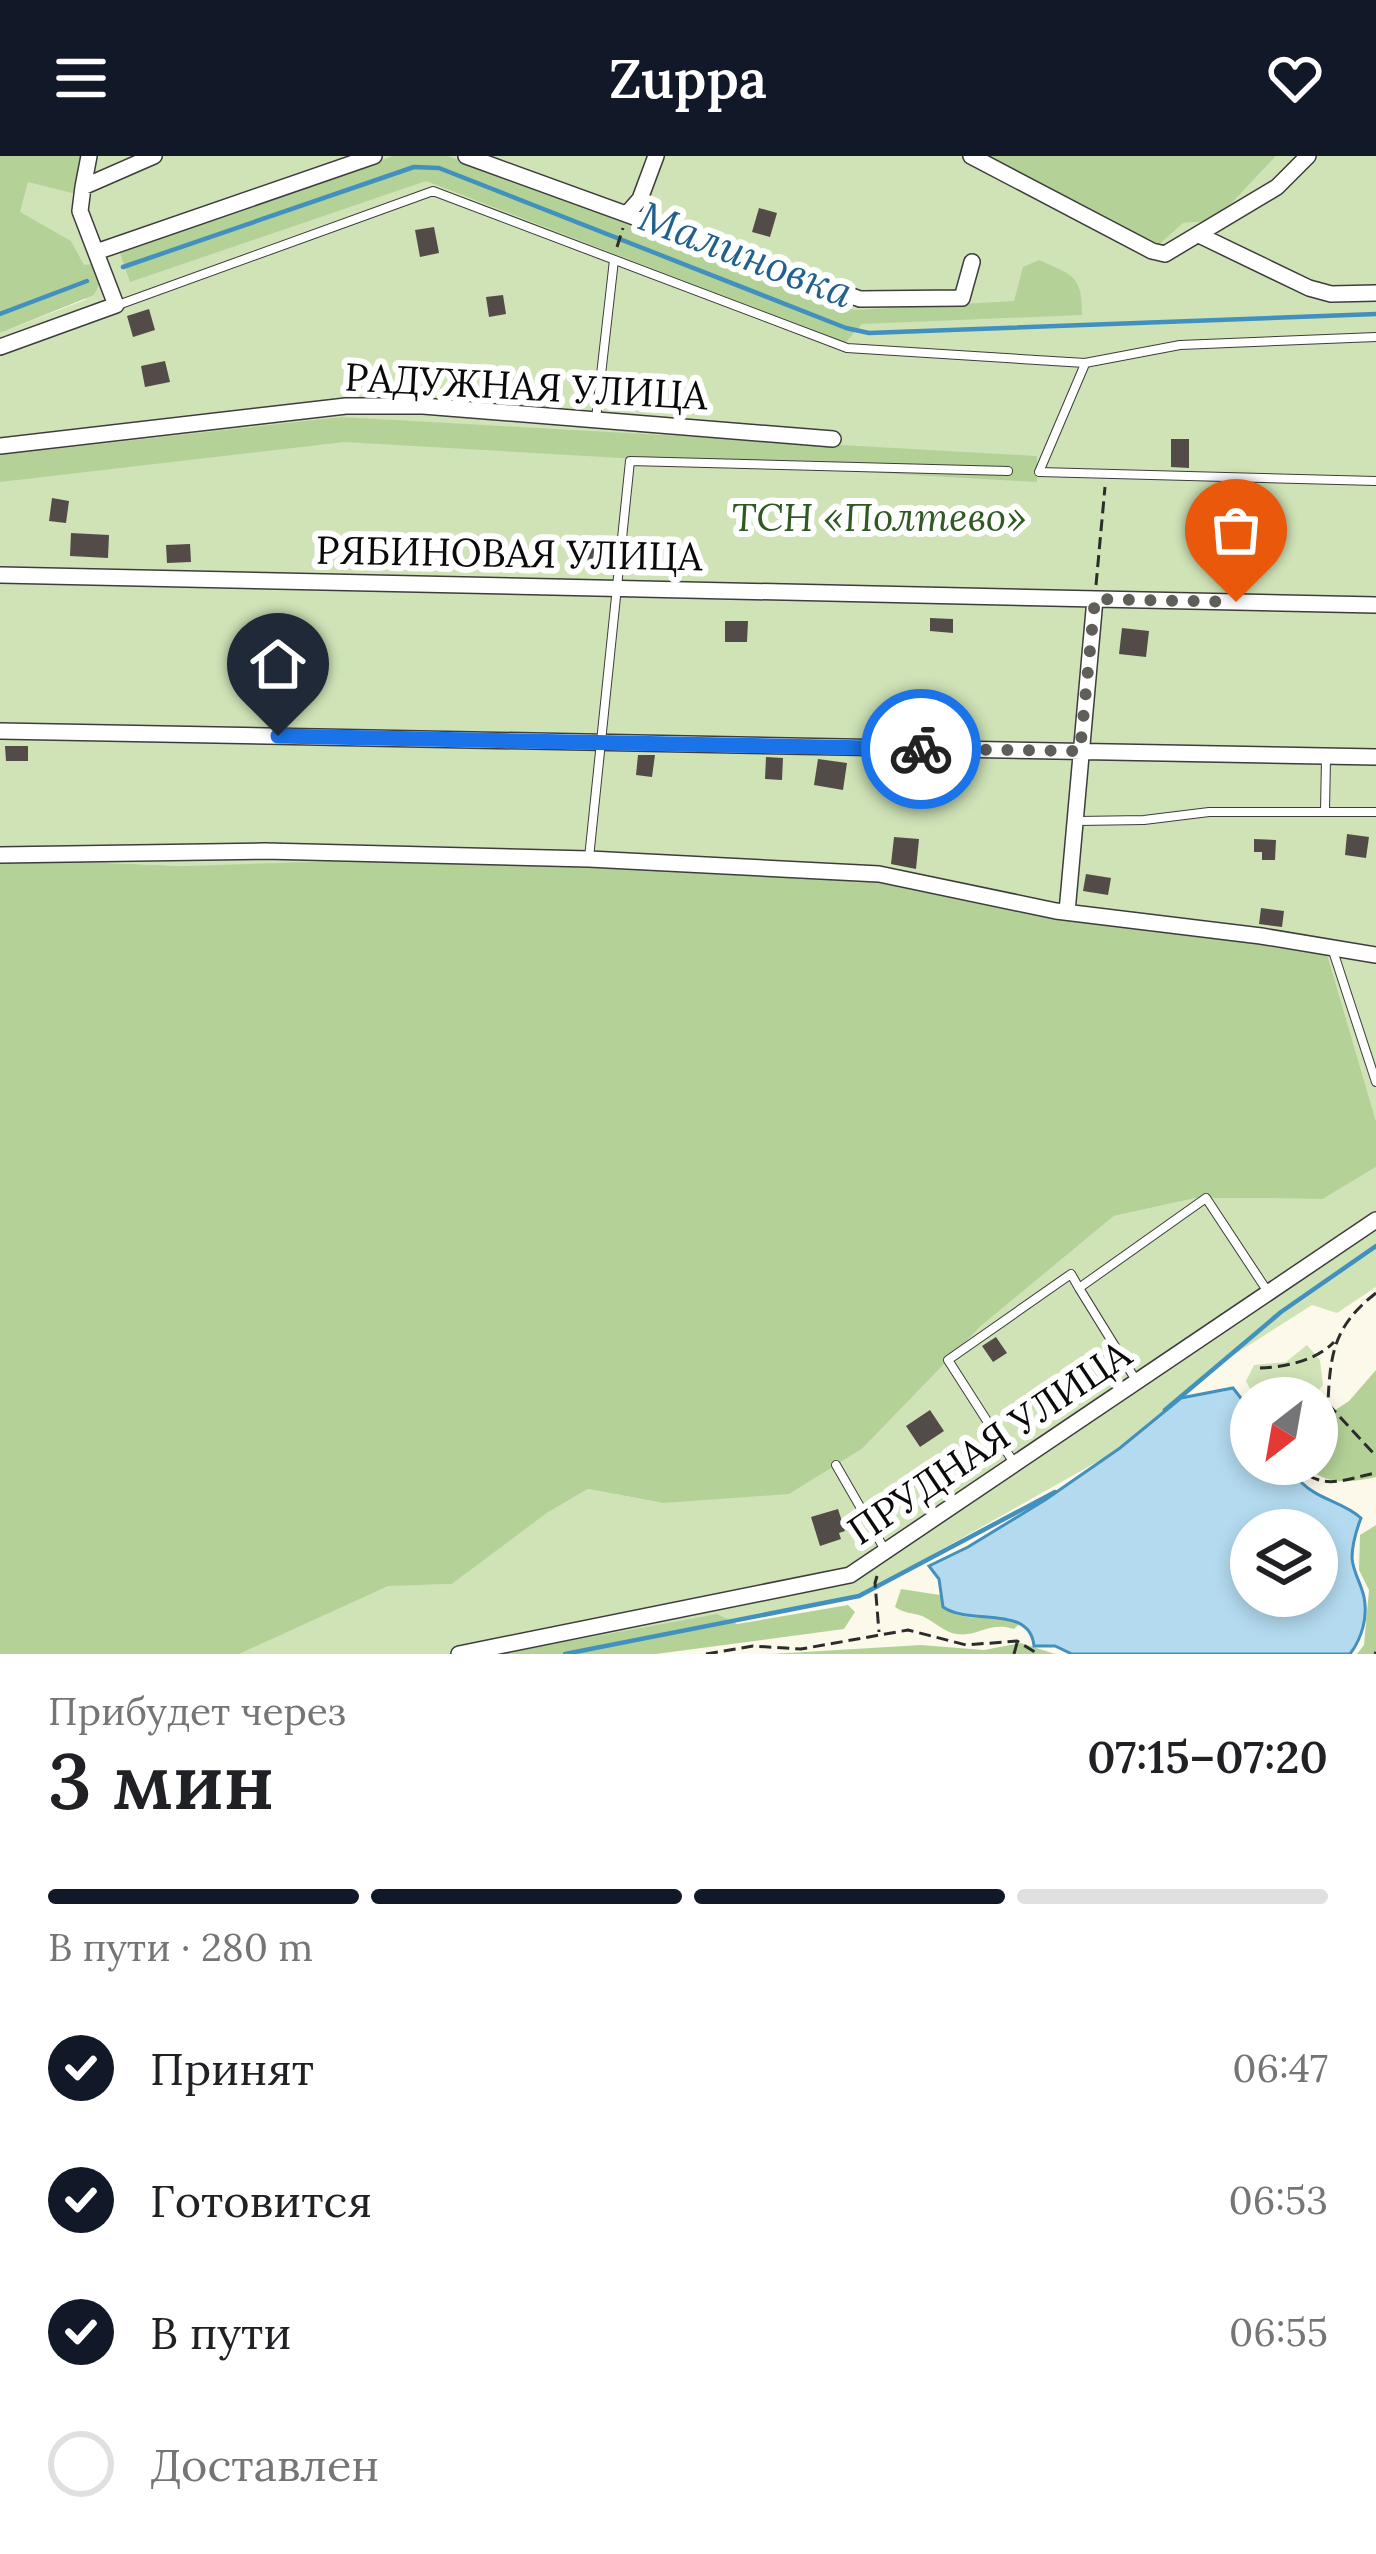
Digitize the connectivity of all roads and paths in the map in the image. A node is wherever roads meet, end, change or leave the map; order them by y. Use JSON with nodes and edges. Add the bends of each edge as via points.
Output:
{"nodes":[{"id":1,"x":89,"y":156,"type":"edge"},
{"id":2,"x":154,"y":156,"type":"edge"},
{"id":3,"x":374,"y":156,"type":"edge"},
{"id":4,"x":466,"y":156,"type":"edge"},
{"id":5,"x":656,"y":156,"type":"edge"},
{"id":6,"x":971,"y":156,"type":"edge"},
{"id":7,"x":1308,"y":156,"type":"edge"},
{"id":8,"x":83,"y":187,"type":"junction"},
{"id":9,"x":627,"y":214,"type":"junction"},
{"id":10,"x":1198,"y":235,"type":"junction"},
{"id":11,"x":96,"y":252,"type":"junction"},
{"id":12,"x":614,"y":260,"type":"junction"},
{"id":13,"x":972,"y":262,"type":"dead end"},
{"id":14,"x":1376,"y":293,"type":"edge"},
{"id":15,"x":116,"y":305,"type":"junction"},
{"id":16,"x":1376,"y":338,"type":"edge"},
{"id":17,"x":0,"y":347,"type":"edge"},
{"id":18,"x":1085,"y":364,"type":"junction"},
{"id":19,"x":596,"y":419,"type":"junction"},
{"id":20,"x":833,"y":439,"type":"dead end"},
{"id":21,"x":0,"y":446,"type":"edge"},
{"id":22,"x":1008,"y":471,"type":"dead end"},
{"id":23,"x":1106,"y":473,"type":"junction"},
{"id":24,"x":1376,"y":481,"type":"edge"},
{"id":25,"x":0,"y":575,"type":"edge"},
{"id":26,"x":617,"y":589,"type":"junction"},
{"id":27,"x":1095,"y":599,"type":"junction"},
{"id":28,"x":1376,"y":605,"type":"edge"},
{"id":29,"x":0,"y":731,"type":"edge"},
{"id":30,"x":601,"y":742,"type":"junction"},
{"id":31,"x":1080,"y":751,"type":"junction"},
{"id":32,"x":1326,"y":756,"type":"junction"},
{"id":33,"x":1376,"y":757,"type":"edge"},
{"id":34,"x":1325,"y":811,"type":"junction"},
{"id":35,"x":1376,"y":812,"type":"edge"},
{"id":36,"x":1075,"y":821,"type":"junction"},
{"id":37,"x":0,"y":855,"type":"edge"},
{"id":38,"x":589,"y":859,"type":"junction"},
{"id":39,"x":1067,"y":912,"type":"junction"},
{"id":40,"x":1332,"y":947,"type":"junction"},
{"id":41,"x":1376,"y":955,"type":"edge"},
{"id":42,"x":1376,"y":1082,"type":"edge"},
{"id":43,"x":1376,"y":1220,"type":"edge"},
{"id":44,"x":1079,"y":1288,"type":"junction"},
{"id":45,"x":1268,"y":1293,"type":"junction"},
{"id":46,"x":1376,"y":1293,"type":"edge"},
{"id":47,"x":1335,"y":1341,"type":"junction"},
{"id":48,"x":1260,"y":1368,"type":"dead end"},
{"id":49,"x":1329,"y":1377,"type":"edge"},
{"id":50,"x":1137,"y":1382,"type":"junction"},
{"id":51,"x":1338,"y":1415,"type":"edge"},
{"id":52,"x":1376,"y":1456,"type":"edge"},
{"id":53,"x":1015,"y":1464,"type":"junction"},
{"id":54,"x":836,"y":1465,"type":"dead end"},
{"id":55,"x":1376,"y":1473,"type":"edge"},
{"id":56,"x":1338,"y":1480,"type":"edge"},
{"id":57,"x":885,"y":1552,"type":"junction"},
{"id":58,"x":874,"y":1583,"type":"dead end"},
{"id":59,"x":880,"y":1634,"type":"junction"},
{"id":60,"x":1017,"y":1641,"type":"junction"},
{"id":61,"x":801,"y":1649,"type":"junction"},
{"id":62,"x":459,"y":1654,"type":"edge"},
{"id":63,"x":706,"y":1654,"type":"edge"},
{"id":64,"x":794,"y":1654,"type":"edge"},
{"id":65,"x":1014,"y":1654,"type":"edge"},
{"id":66,"x":1038,"y":1654,"type":"edge"}],
"edges":[{"from":1,"to":8,"type":"street"},
{"from":2,"to":8,"type":"street"},
{"from":3,"to":11,"type":"street"},
{"from":4,"to":9,"type":"street"},
{"from":5,"to":9,"type":"street"},
{"from":6,"to":10,"type":"street","via":[[1159,254]]},
{"from":7,"to":10,"type":"street","via":[[1277,187]]},
{"from":8,"to":11,"type":"street","via":[[80,211]]},
{"from":9,"to":12,"type":"path"},
{"from":9,"to":13,"type":"street","via":[[860,299],[962,298]]},
{"from":10,"to":14,"type":"street","via":[[1309,288]]},
{"from":11,"to":15,"type":"street"},
{"from":12,"to":15,"type":"lane","via":[[433,191]]},
{"from":12,"to":18,"type":"lane","via":[[847,349]]},
{"from":12,"to":19,"type":"lane"},
{"from":15,"to":17,"type":"street"},
{"from":16,"to":18,"type":"lane","via":[[1180,345]]},
{"from":18,"to":23,"type":"lane","via":[[1039,472]]},
{"from":19,"to":20,"type":"street","name":"РАДУЖНАЯ УЛИЦА"},
{"from":19,"to":21,"type":"street","name":"РАДУЖНАЯ УЛИЦА","via":[[346,406]]},
{"from":22,"to":26,"type":"lane","via":[[631,461]]},
{"from":23,"to":24,"type":"lane"},
{"from":23,"to":27,"type":"path"},
{"from":25,"to":26,"type":"street","name":"РЯБИНОВАЯ УЛИЦА"},
{"from":26,"to":27,"type":"street","name":"РЯБИНОВАЯ УЛИЦА"},
{"from":26,"to":30,"type":"lane"},
{"from":27,"to":28,"type":"street","name":"РЯБИНОВАЯ УЛИЦА"},
{"from":27,"to":31,"type":"street"},
{"from":29,"to":30,"type":"street"},
{"from":30,"to":31,"type":"street"},
{"from":30,"to":38,"type":"lane"},
{"from":31,"to":32,"type":"street"},
{"from":31,"to":36,"type":"street"},
{"from":32,"to":33,"type":"street"},
{"from":32,"to":34,"type":"lane"},
{"from":34,"to":35,"type":"lane"},
{"from":34,"to":36,"type":"lane"},
{"from":36,"to":39,"type":"street"},
{"from":37,"to":38,"type":"street"},
{"from":38,"to":39,"type":"street","via":[[879,874]]},
{"from":39,"to":40,"type":"street"},
{"from":40,"to":41,"type":"street"},
{"from":40,"to":42,"type":"lane"},
{"from":43,"to":45,"type":"street","name":"ПРУДНАЯ УЛИЦА"},
{"from":44,"to":45,"type":"lane","via":[[1207,1198]]},
{"from":44,"to":50,"type":"lane"},
{"from":44,"to":53,"type":"lane","via":[[1071,1274],[948,1360]]},
{"from":45,"to":50,"type":"street","name":"ПРУДНАЯ УЛИЦА"},
{"from":46,"to":47,"type":"path"},
{"from":47,"to":48,"type":"path","via":[[1307,1359]]},
{"from":47,"to":49,"type":"path"},
{"from":50,"to":53,"type":"street","name":"ПРУДНАЯ УЛИЦА"},
{"from":51,"to":52,"type":"path"},
{"from":53,"to":57,"type":"street","name":"ПРУДНАЯ УЛИЦА"},
{"from":54,"to":57,"type":"lane"},
{"from":55,"to":56,"type":"path"},
{"from":57,"to":62,"type":"street","name":"ПРУДНАЯ УЛИЦА","via":[[850,1575]]},
{"from":58,"to":59,"type":"path"},
{"from":59,"to":60,"type":"path","via":[[908,1630],[966,1645]]},
{"from":59,"to":61,"type":"path"},
{"from":60,"to":65,"type":"path"},
{"from":60,"to":66,"type":"path"},
{"from":61,"to":63,"type":"path"},
{"from":61,"to":64,"type":"path"}]}
